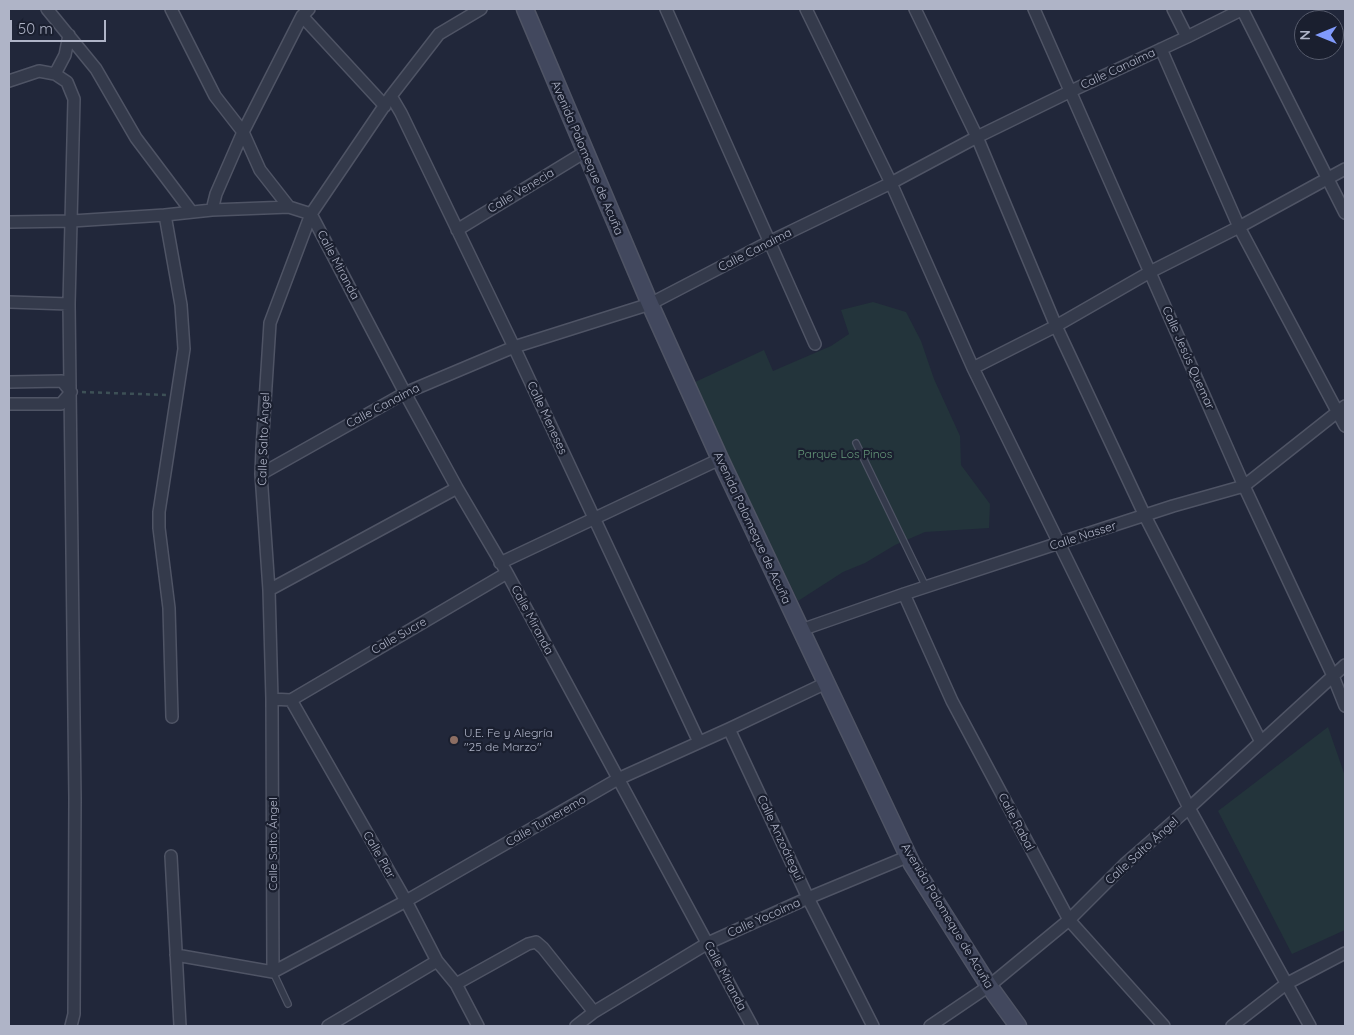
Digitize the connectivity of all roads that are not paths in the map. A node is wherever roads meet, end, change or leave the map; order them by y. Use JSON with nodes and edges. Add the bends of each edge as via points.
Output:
{"nodes":[{"id":1,"x":47,"y":9,"type":"edge"},
{"id":2,"x":171,"y":9,"type":"edge"},
{"id":3,"x":481,"y":9,"type":"edge"},
{"id":4,"x":525,"y":9,"type":"edge"},
{"id":5,"x":666,"y":9,"type":"edge"},
{"id":6,"x":806,"y":9,"type":"edge"},
{"id":7,"x":915,"y":9,"type":"edge"},
{"id":8,"x":1034,"y":9,"type":"edge"},
{"id":9,"x":1173,"y":9,"type":"edge"},
{"id":10,"x":1242,"y":9,"type":"edge"},
{"id":11,"x":305,"y":12,"type":"edge"},
{"id":12,"x":69,"y":35,"type":"junction"},
{"id":13,"x":1188,"y":37,"type":"junction"},
{"id":14,"x":1161,"y":48,"type":"junction"},
{"id":15,"x":55,"y":74,"type":"junction"},
{"id":16,"x":9,"y":82,"type":"edge"},
{"id":17,"x":1069,"y":92,"type":"junction"},
{"id":18,"x":388,"y":101,"type":"junction"},
{"id":19,"x":243,"y":132,"type":"junction"},
{"id":20,"x":978,"y":137,"type":"junction"},
{"id":21,"x":585,"y":152,"type":"junction"},
{"id":22,"x":1345,"y":169,"type":"edge"},
{"id":23,"x":1328,"y":179,"type":"junction"},
{"id":24,"x":891,"y":183,"type":"junction"},
{"id":25,"x":289,"y":207,"type":"junction"},
{"id":26,"x":212,"y":210,"type":"junction"},
{"id":27,"x":191,"y":211,"type":"junction"},
{"id":28,"x":1345,"y":213,"type":"edge"},
{"id":29,"x":311,"y":214,"type":"junction"},
{"id":30,"x":165,"y":215,"type":"junction"},
{"id":31,"x":72,"y":220,"type":"junction"},
{"id":32,"x":9,"y":222,"type":"edge"},
{"id":33,"x":1240,"y":227,"type":"junction"},
{"id":34,"x":457,"y":230,"type":"junction"},
{"id":35,"x":769,"y":242,"type":"junction"},
{"id":36,"x":1150,"y":272,"type":"junction"},
{"id":37,"x":9,"y":302,"type":"edge"},
{"id":38,"x":69,"y":304,"type":"junction"},
{"id":39,"x":650,"y":304,"type":"junction"},
{"id":40,"x":1056,"y":326,"type":"junction"},
{"id":41,"x":815,"y":344,"type":"dead end"},
{"id":42,"x":514,"y":347,"type":"junction"},
{"id":43,"x":973,"y":368,"type":"junction"},
{"id":44,"x":9,"y":382,"type":"edge"},
{"id":45,"x":71,"y":392,"type":"junction"},
{"id":46,"x":405,"y":393,"type":"junction"},
{"id":47,"x":9,"y":404,"type":"edge"},
{"id":48,"x":1341,"y":409,"type":"edge"},
{"id":49,"x":1345,"y":426,"type":"edge"},
{"id":50,"x":856,"y":442,"type":"dead end"},
{"id":51,"x":720,"y":459,"type":"junction"},
{"id":52,"x":261,"y":474,"type":"junction"},
{"id":53,"x":1244,"y":486,"type":"junction"},
{"id":54,"x":457,"y":488,"type":"junction"},
{"id":55,"x":1145,"y":516,"type":"junction"},
{"id":56,"x":594,"y":518,"type":"junction"},
{"id":57,"x":1059,"y":543,"type":"junction"},
{"id":58,"x":504,"y":568,"type":"junction"},
{"id":59,"x":926,"y":587,"type":"junction"},
{"id":60,"x":269,"y":590,"type":"junction"},
{"id":61,"x":904,"y":594,"type":"junction"},
{"id":62,"x":800,"y":630,"type":"junction"},
{"id":63,"x":1345,"y":665,"type":"edge"},
{"id":64,"x":1333,"y":676,"type":"junction"},
{"id":65,"x":826,"y":683,"type":"junction"},
{"id":66,"x":272,"y":699,"type":"junction"},
{"id":67,"x":291,"y":700,"type":"junction"},
{"id":68,"x":1345,"y":706,"type":"edge"},
{"id":69,"x":172,"y":716,"type":"dead end"},
{"id":70,"x":729,"y":729,"type":"junction"},
{"id":71,"x":699,"y":742,"type":"junction"},
{"id":72,"x":1262,"y":742,"type":"junction"},
{"id":73,"x":618,"y":779,"type":"junction"},
{"id":74,"x":1189,"y":808,"type":"junction"},
{"id":75,"x":171,"y":856,"type":"dead end"},
{"id":76,"x":908,"y":856,"type":"junction"},
{"id":77,"x":808,"y":898,"type":"junction"},
{"id":78,"x":406,"y":901,"type":"junction"},
{"id":79,"x":1069,"y":920,"type":"junction"},
{"id":80,"x":708,"y":943,"type":"junction"},
{"id":81,"x":1345,"y":953,"type":"edge"},
{"id":82,"x":176,"y":955,"type":"junction"},
{"id":83,"x":437,"y":961,"type":"junction"},
{"id":84,"x":273,"y":972,"type":"junction"},
{"id":85,"x":456,"y":984,"type":"junction"},
{"id":86,"x":1286,"y":984,"type":"junction"},
{"id":87,"x":989,"y":986,"type":"junction"},
{"id":88,"x":288,"y":1004,"type":"dead end"},
{"id":89,"x":594,"y":1012,"type":"junction"},
{"id":90,"x":71,"y":1026,"type":"edge"},
{"id":91,"x":180,"y":1026,"type":"edge"},
{"id":92,"x":328,"y":1026,"type":"edge"},
{"id":93,"x":478,"y":1026,"type":"edge"},
{"id":94,"x":576,"y":1026,"type":"edge"},
{"id":95,"x":752,"y":1026,"type":"edge"},
{"id":96,"x":873,"y":1026,"type":"edge"},
{"id":97,"x":930,"y":1026,"type":"edge"},
{"id":98,"x":1018,"y":1026,"type":"edge"},
{"id":99,"x":1164,"y":1026,"type":"edge"},
{"id":100,"x":1232,"y":1026,"type":"edge"},
{"id":101,"x":1310,"y":1026,"type":"edge"}],
"edges":[{"from":1,"to":12,"type":"street"},
{"from":2,"to":19,"type":"street","via":[[215,96]]},
{"from":3,"to":18,"type":"street","name":"Calle Salto Ángel","via":[[440,34]]},
{"from":4,"to":21,"type":"street","name":"Avenida Palomeque de Acuña"},
{"from":5,"to":35,"type":"street"},
{"from":6,"to":24,"type":"street"},
{"from":7,"to":20,"type":"street"},
{"from":8,"to":17,"type":"street","name":"Calle Jesús Quemar"},
{"from":9,"to":13,"type":"street"},
{"from":10,"to":13,"type":"street","name":"Calle Canaima"},
{"from":10,"to":23,"type":"street"},
{"from":11,"to":18,"type":"street","name":"Calle Meneses"},
{"from":11,"to":19,"type":"street"},
{"from":12,"to":15,"type":"street","via":[[65,55]]},
{"from":12,"to":27,"type":"street","via":[[96,69],[136,138]]},
{"from":13,"to":14,"type":"street","name":"Calle Canaima"},
{"from":14,"to":17,"type":"street","name":"Calle Canaima"},
{"from":14,"to":33,"type":"street"},
{"from":15,"to":16,"type":"street","via":[[39,71]]},
{"from":15,"to":31,"type":"street","via":[[67,82],[74,100]]},
{"from":17,"to":20,"type":"street","name":"Calle Canaima"},
{"from":17,"to":36,"type":"street","name":"Calle Jesús Quemar"},
{"from":18,"to":29,"type":"street","name":"Calle Salto Ángel"},
{"from":18,"to":34,"type":"street","name":"Calle Meneses","via":[[401,112]]},
{"from":19,"to":25,"type":"street","via":[[260,170]]},
{"from":19,"to":26,"type":"street"},
{"from":20,"to":24,"type":"street","name":"Calle Canaima"},
{"from":20,"to":40,"type":"street"},
{"from":21,"to":34,"type":"street","name":"Calle Venecia"},
{"from":21,"to":39,"type":"street","name":"Avenida Palomeque de Acuña"},
{"from":22,"to":23,"type":"street"},
{"from":23,"to":28,"type":"street"},
{"from":23,"to":33,"type":"street"},
{"from":24,"to":35,"type":"street","name":"Calle Canaima"},
{"from":24,"to":43,"type":"street"},
{"from":25,"to":26,"type":"street"},
{"from":25,"to":29,"type":"street"},
{"from":26,"to":27,"type":"street"},
{"from":27,"to":30,"type":"street"},
{"from":29,"to":46,"type":"street","name":"Calle Miranda"},
{"from":29,"to":52,"type":"street","name":"Calle Salto Ángel","via":[[270,323]]},
{"from":30,"to":31,"type":"street"},
{"from":30,"to":69,"type":"street","via":[[182,314],[184,349],[159,512],[170,608]]},
{"from":31,"to":32,"type":"street"},
{"from":31,"to":38,"type":"street"},
{"from":33,"to":36,"type":"street"},
{"from":33,"to":48,"type":"street"},
{"from":34,"to":42,"type":"street","name":"Calle Meneses"},
{"from":35,"to":39,"type":"street","name":"Calle Canaima"},
{"from":35,"to":41,"type":"street"},
{"from":36,"to":40,"type":"street"},
{"from":36,"to":53,"type":"street","name":"Calle Jesús Quemar"},
{"from":37,"to":38,"type":"street"},
{"from":38,"to":45,"type":"street"},
{"from":39,"to":42,"type":"street","name":"Calle Canaima"},
{"from":39,"to":51,"type":"street","name":"Avenida Palomeque de Acuña"},
{"from":40,"to":43,"type":"street"},
{"from":40,"to":55,"type":"street"},
{"from":42,"to":46,"type":"street","name":"Calle Canaima"},
{"from":42,"to":56,"type":"street","name":"Calle Meneses"},
{"from":43,"to":57,"type":"street"},
{"from":44,"to":45,"type":"street","via":[[62,381]]},
{"from":45,"to":47,"type":"street","via":[[61,404]]},
{"from":45,"to":90,"type":"street","via":[[75,808],[74,1014]]},
{"from":46,"to":52,"type":"street","name":"Calle Canaima"},
{"from":46,"to":54,"type":"street","name":"Calle Miranda"},
{"from":48,"to":49,"type":"street"},
{"from":48,"to":53,"type":"street","name":"Calle Nasser"},
{"from":50,"to":59,"type":"lane"},
{"from":51,"to":56,"type":"street","name":"Calle Sucre"},
{"from":51,"to":62,"type":"street","name":"Avenida Palomeque de Acuña"},
{"from":52,"to":60,"type":"street","name":"Calle Salto Ángel"},
{"from":53,"to":55,"type":"street","name":"Calle Nasser"},
{"from":53,"to":64,"type":"street","name":"Calle Jesús Quemar"},
{"from":54,"to":58,"type":"street","name":"Calle Miranda"},
{"from":54,"to":60,"type":"street"},
{"from":55,"to":57,"type":"street","name":"Calle Nasser"},
{"from":55,"to":72,"type":"street"},
{"from":56,"to":58,"type":"street","name":"Calle Sucre"},
{"from":56,"to":71,"type":"street","name":"Calle Meneses"},
{"from":57,"to":59,"type":"street","name":"Calle Nasser"},
{"from":57,"to":74,"type":"street"},
{"from":58,"to":67,"type":"street","name":"Calle Sucre"},
{"from":58,"to":73,"type":"street","name":"Calle Miranda"},
{"from":59,"to":61,"type":"street","name":"Calle Nasser"},
{"from":60,"to":66,"type":"street","name":"Calle Salto Ángel"},
{"from":61,"to":62,"type":"street","name":"Calle Nasser"},
{"from":61,"to":79,"type":"street","name":"Calle Rabal","via":[[952,701]]},
{"from":62,"to":65,"type":"street","name":"Avenida Palomeque de Acuña"},
{"from":63,"to":64,"type":"street","name":"Calle Salto Ángel"},
{"from":64,"to":68,"type":"street","name":"Calle Jesús Quemar"},
{"from":64,"to":72,"type":"street","name":"Calle Salto Ángel"},
{"from":65,"to":70,"type":"street","name":"Calle Tumeremo"},
{"from":65,"to":76,"type":"street","name":"Avenida Palomeque de Acuña"},
{"from":66,"to":67,"type":"street"},
{"from":66,"to":84,"type":"street","name":"Calle Salto Ángel"},
{"from":67,"to":78,"type":"street","name":"Calle Piar"},
{"from":70,"to":71,"type":"street","name":"Calle Tumeremo"},
{"from":70,"to":77,"type":"street","name":"Calle Anzoátegui"},
{"from":71,"to":73,"type":"street","name":"Calle Tumeremo"},
{"from":72,"to":74,"type":"street","name":"Calle Salto Ángel"},
{"from":73,"to":78,"type":"street","name":"Calle Tumeremo"},
{"from":73,"to":80,"type":"street","name":"Calle Miranda"},
{"from":74,"to":79,"type":"street","name":"Calle Salto Ángel","via":[[1126,862]]},
{"from":74,"to":86,"type":"street"},
{"from":75,"to":82,"type":"street"},
{"from":76,"to":77,"type":"street","name":"Calle Yocoima"},
{"from":76,"to":87,"type":"street","name":"Avenida Palomeque de Acuña"},
{"from":77,"to":80,"type":"street","name":"Calle Yocoima"},
{"from":77,"to":96,"type":"street","name":"Calle Anzoátegui"},
{"from":78,"to":83,"type":"street","name":"Calle Piar"},
{"from":78,"to":84,"type":"street","name":"Calle Tumeremo"},
{"from":79,"to":87,"type":"street","name":"Calle Salto Ángel"},
{"from":79,"to":99,"type":"street","name":"Calle Rabal"},
{"from":80,"to":89,"type":"street","name":"Calle Yocoima"},
{"from":80,"to":95,"type":"street","name":"Calle Miranda"},
{"from":81,"to":86,"type":"street"},
{"from":82,"to":84,"type":"street"},
{"from":82,"to":91,"type":"street"},
{"from":83,"to":85,"type":"street","name":"Calle Piar"},
{"from":83,"to":92,"type":"street"},
{"from":84,"to":88,"type":"lane"},
{"from":85,"to":89,"type":"street","via":[[536,942]]},
{"from":85,"to":93,"type":"street","name":"Calle Piar"},
{"from":86,"to":100,"type":"street"},
{"from":86,"to":101,"type":"street"},
{"from":87,"to":97,"type":"street","name":"Calle Salto Ángel"},
{"from":87,"to":98,"type":"street","name":"Avenida Palomeque de Acuña"},
{"from":89,"to":94,"type":"street","name":"Calle Yocoima"}]}
